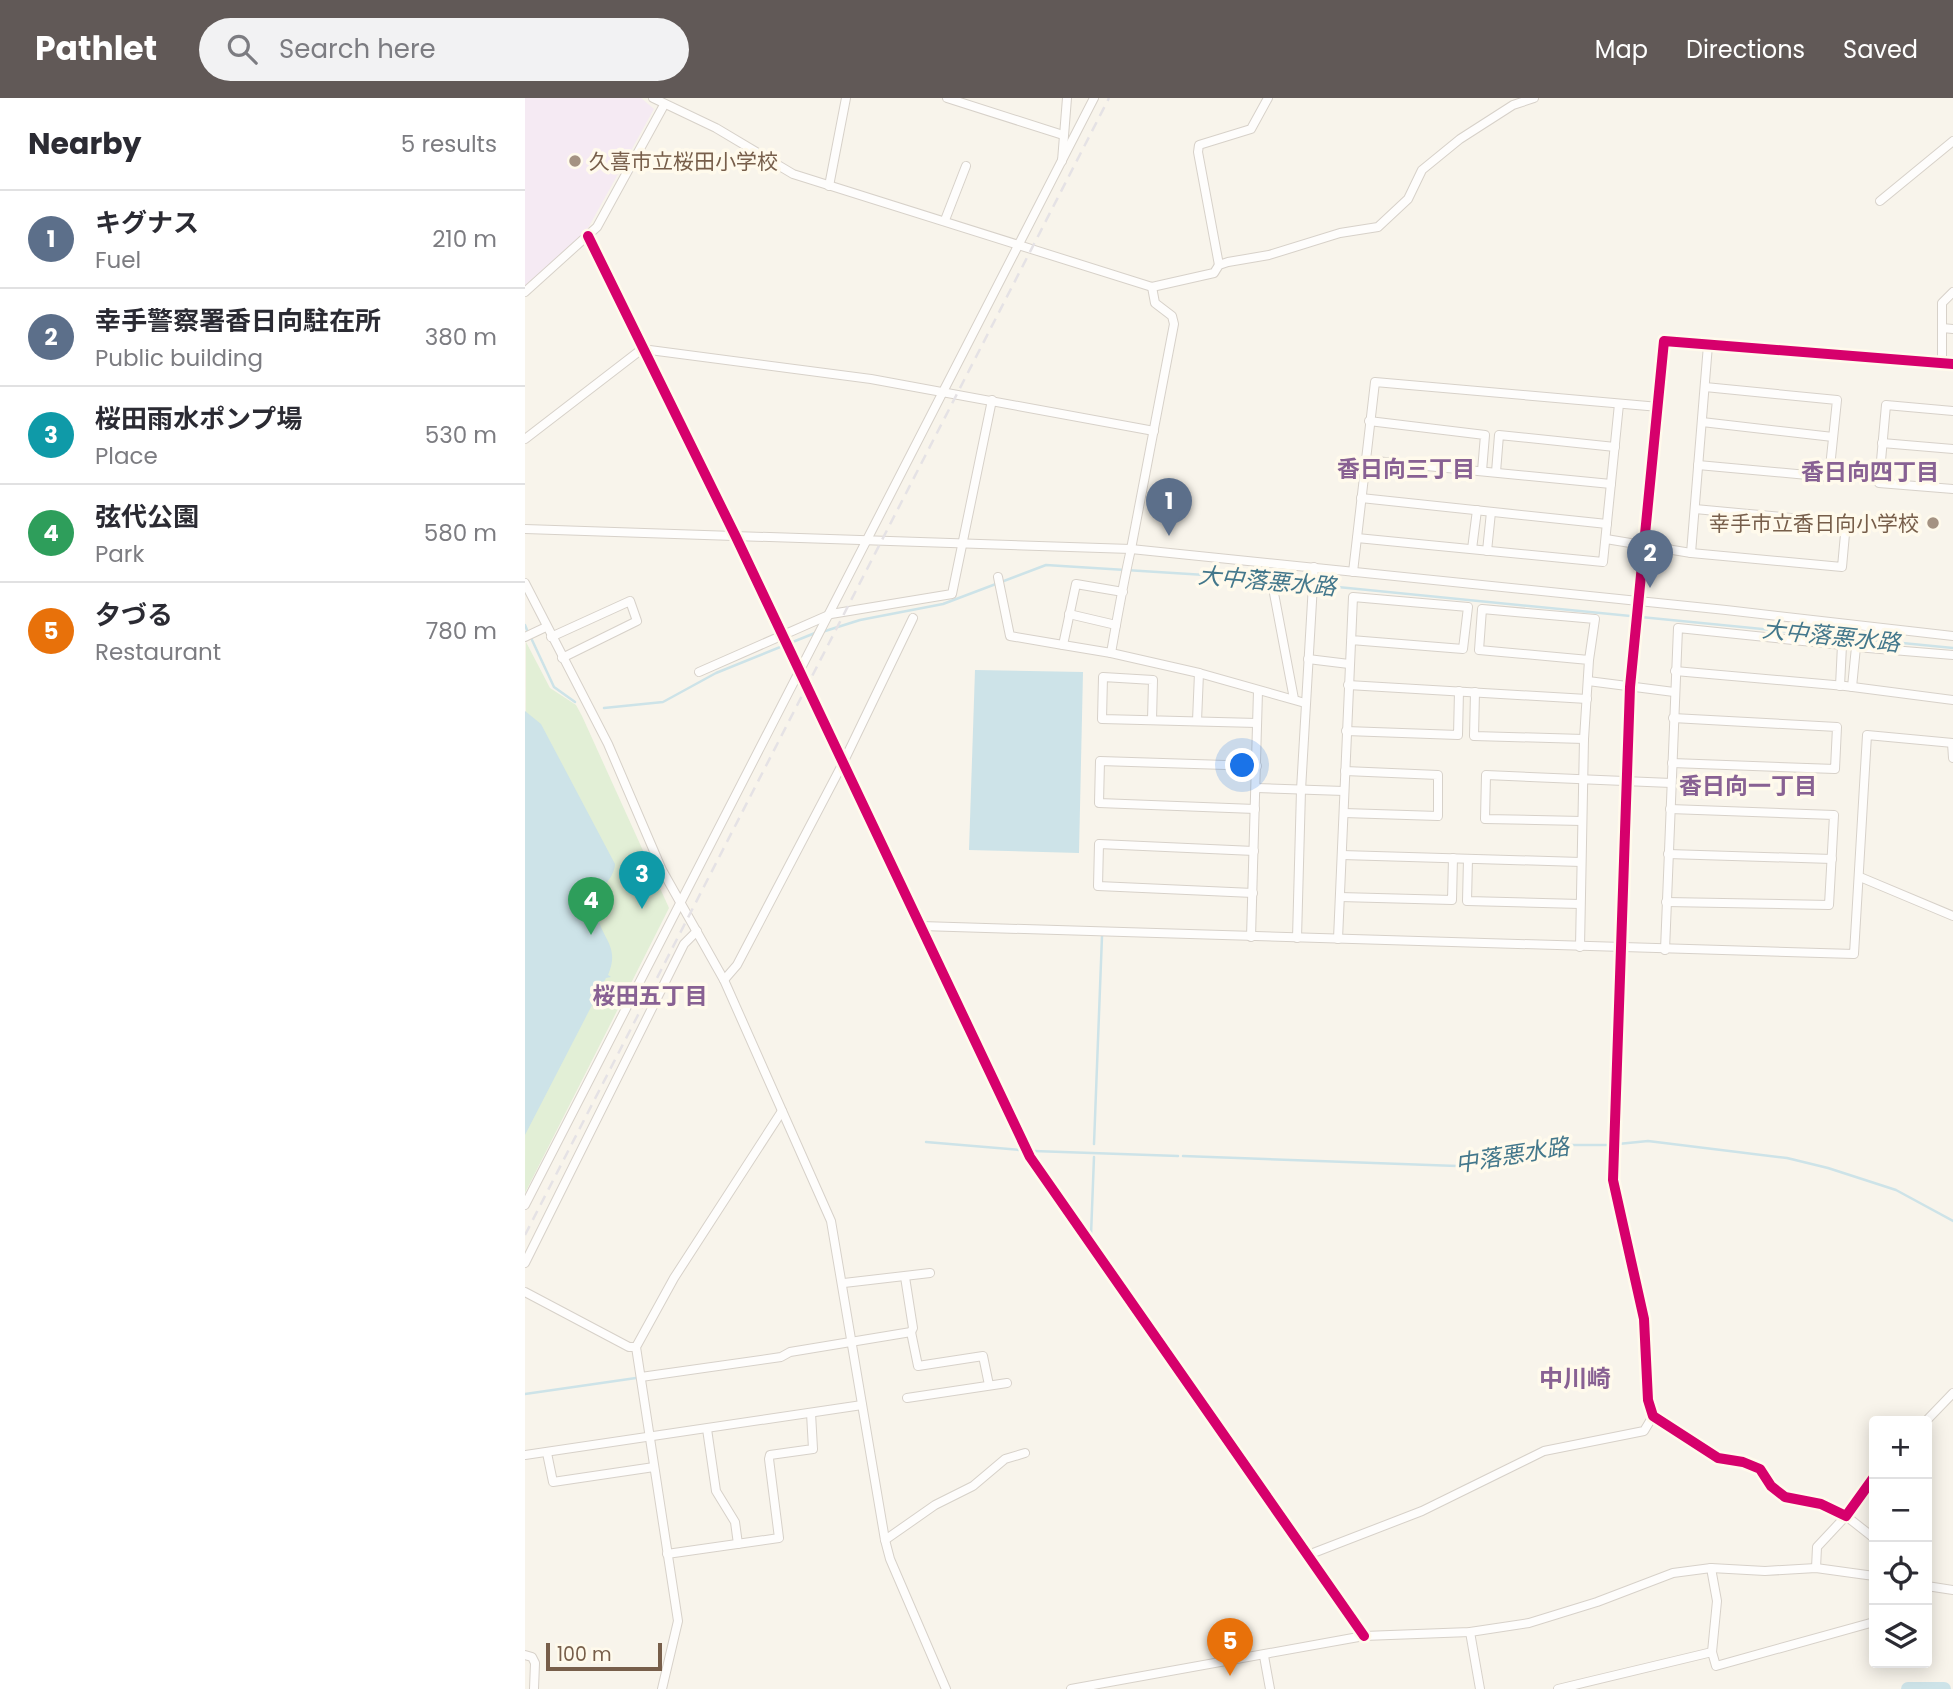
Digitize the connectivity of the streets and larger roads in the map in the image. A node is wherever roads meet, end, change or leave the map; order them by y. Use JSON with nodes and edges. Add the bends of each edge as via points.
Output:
{"nodes":[{"id":1,"x":653,"y":98,"type":"edge"},
{"id":2,"x":846,"y":98,"type":"edge"},
{"id":3,"x":947,"y":98,"type":"edge"},
{"id":4,"x":1067,"y":98,"type":"edge"},
{"id":5,"x":1094,"y":98,"type":"edge"},
{"id":6,"x":1268,"y":98,"type":"edge"},
{"id":7,"x":1534,"y":98,"type":"edge"},
{"id":8,"x":664,"y":105,"type":"junction"},
{"id":9,"x":1063,"y":135,"type":"junction"},
{"id":10,"x":1953,"y":141,"type":"edge"},
{"id":11,"x":966,"y":166,"type":"dead end"},
{"id":12,"x":1062,"y":167,"type":"junction"},
{"id":13,"x":829,"y":186,"type":"junction"},
{"id":14,"x":1880,"y":201,"type":"dead end"},
{"id":15,"x":946,"y":220,"type":"junction"},
{"id":16,"x":588,"y":236,"type":"junction"},
{"id":17,"x":1020,"y":245,"type":"junction"},
{"id":18,"x":1219,"y":265,"type":"junction"},
{"id":19,"x":1152,"y":287,"type":"junction"},
{"id":20,"x":525,"y":292,"type":"edge"},
{"id":21,"x":1953,"y":292,"type":"edge"},
{"id":22,"x":1942,"y":328,"type":"junction"},
{"id":23,"x":1953,"y":329,"type":"edge"},
{"id":24,"x":1708,"y":345,"type":"junction"},
{"id":25,"x":642,"y":349,"type":"junction"},
{"id":26,"x":1942,"y":363,"type":"junction"},
{"id":27,"x":1953,"y":364,"type":"edge"},
{"id":28,"x":1705,"y":387,"type":"junction"},
{"id":29,"x":946,"y":391,"type":"junction"},
{"id":30,"x":992,"y":400,"type":"junction"},
{"id":31,"x":1619,"y":404,"type":"junction"},
{"id":32,"x":1659,"y":407,"type":"junction"},
{"id":33,"x":1953,"y":411,"type":"edge"},
{"id":34,"x":1369,"y":421,"type":"junction"},
{"id":35,"x":1702,"y":422,"type":"junction"},
{"id":36,"x":1154,"y":431,"type":"junction"},
{"id":37,"x":1833,"y":437,"type":"junction"},
{"id":38,"x":525,"y":439,"type":"edge"},
{"id":39,"x":1882,"y":443,"type":"junction"},
{"id":40,"x":1615,"y":447,"type":"junction"},
{"id":41,"x":1953,"y":449,"type":"edge"},
{"id":42,"x":1365,"y":460,"type":"junction"},
{"id":43,"x":1698,"y":465,"type":"junction"},
{"id":44,"x":1482,"y":471,"type":"junction"},
{"id":45,"x":1496,"y":472,"type":"junction"},
{"id":46,"x":1611,"y":484,"type":"junction"},
{"id":47,"x":1953,"y":489,"type":"edge"},
{"id":48,"x":1361,"y":498,"type":"junction"},
{"id":49,"x":1695,"y":509,"type":"junction"},
{"id":50,"x":1476,"y":510,"type":"junction"},
{"id":51,"x":1491,"y":512,"type":"junction"},
{"id":52,"x":1607,"y":524,"type":"junction"},
{"id":53,"x":525,"y":529,"type":"edge"},
{"id":54,"x":736,"y":537,"type":"junction"},
{"id":55,"x":1357,"y":538,"type":"junction"},
{"id":56,"x":1606,"y":539,"type":"junction"},
{"id":57,"x":867,"y":541,"type":"junction"},
{"id":58,"x":964,"y":543,"type":"junction"},
{"id":59,"x":1645,"y":543,"type":"junction"},
{"id":60,"x":1472,"y":549,"type":"junction"},
{"id":61,"x":1487,"y":551,"type":"junction"},
{"id":62,"x":1691,"y":553,"type":"junction"},
{"id":63,"x":1130,"y":554,"type":"junction"},
{"id":64,"x":1314,"y":567,"type":"junction"},
{"id":65,"x":1353,"y":572,"type":"junction"},
{"id":66,"x":998,"y":577,"type":"dead end"},
{"id":67,"x":525,"y":583,"type":"edge"},
{"id":68,"x":1273,"y":589,"type":"dead end"},
{"id":69,"x":1123,"y":592,"type":"junction"},
{"id":70,"x":1637,"y":602,"type":"junction"},
{"id":71,"x":1069,"y":614,"type":"junction"},
{"id":72,"x":830,"y":617,"type":"junction"},
{"id":73,"x":913,"y":618,"type":"dead end"},
{"id":74,"x":1116,"y":625,"type":"junction"},
{"id":75,"x":546,"y":627,"type":"junction"},
{"id":76,"x":1953,"y":636,"type":"edge"},
{"id":77,"x":525,"y":637,"type":"edge"},
{"id":78,"x":551,"y":637,"type":"junction"},
{"id":79,"x":1351,"y":639,"type":"junction"},
{"id":80,"x":784,"y":641,"type":"junction"},
{"id":81,"x":1063,"y":645,"type":"junction"},
{"id":82,"x":1111,"y":653,"type":"junction"},
{"id":83,"x":1953,"y":655,"type":"edge"},
{"id":84,"x":562,"y":658,"type":"junction"},
{"id":85,"x":1308,"y":659,"type":"junction"},
{"id":86,"x":1589,"y":660,"type":"junction"},
{"id":87,"x":1349,"y":664,"type":"junction"},
{"id":88,"x":1675,"y":671,"type":"junction"},
{"id":89,"x":699,"y":672,"type":"dead end"},
{"id":90,"x":799,"y":673,"type":"junction"},
{"id":91,"x":1199,"y":673,"type":"junction"},
{"id":92,"x":1588,"y":681,"type":"junction"},
{"id":93,"x":1348,"y":685,"type":"junction"},
{"id":94,"x":1840,"y":686,"type":"junction"},
{"id":95,"x":1630,"y":687,"type":"junction"},
{"id":96,"x":1852,"y":687,"type":"junction"},
{"id":97,"x":1258,"y":691,"type":"junction"},
{"id":98,"x":1459,"y":691,"type":"junction"},
{"id":99,"x":1475,"y":692,"type":"junction"},
{"id":100,"x":1674,"y":692,"type":"junction"},
{"id":101,"x":1294,"y":699,"type":"junction"},
{"id":102,"x":1587,"y":699,"type":"junction"},
{"id":103,"x":1953,"y":700,"type":"edge"},
{"id":104,"x":1305,"y":703,"type":"junction"},
{"id":105,"x":1673,"y":718,"type":"junction"},
{"id":106,"x":1152,"y":720,"type":"junction"},
{"id":107,"x":1197,"y":721,"type":"junction"},
{"id":108,"x":1257,"y":723,"type":"junction"},
{"id":109,"x":1346,"y":731,"type":"junction"},
{"id":110,"x":1584,"y":739,"type":"junction"},
{"id":111,"x":1952,"y":743,"type":"edge"},
{"id":112,"x":1953,"y":758,"type":"edge"},
{"id":113,"x":843,"y":763,"type":"junction"},
{"id":114,"x":1672,"y":763,"type":"junction"},
{"id":115,"x":1257,"y":766,"type":"junction"},
{"id":116,"x":1345,"y":771,"type":"junction"},
{"id":117,"x":1583,"y":780,"type":"junction"},
{"id":118,"x":1625,"y":781,"type":"junction"},
{"id":119,"x":1671,"y":783,"type":"junction"},
{"id":120,"x":1256,"y":788,"type":"junction"},
{"id":121,"x":1301,"y":790,"type":"junction"},
{"id":122,"x":1344,"y":791,"type":"junction"},
{"id":123,"x":1255,"y":809,"type":"junction"},
{"id":124,"x":1670,"y":809,"type":"junction"},
{"id":125,"x":1344,"y":813,"type":"junction"},
{"id":126,"x":1582,"y":821,"type":"junction"},
{"id":127,"x":1254,"y":851,"type":"junction"},
{"id":128,"x":1668,"y":854,"type":"junction"},
{"id":129,"x":1342,"y":855,"type":"junction"},
{"id":130,"x":1453,"y":858,"type":"junction"},
{"id":131,"x":1468,"y":859,"type":"junction"},
{"id":132,"x":1832,"y":859,"type":"junction"},
{"id":133,"x":1581,"y":862,"type":"junction"},
{"id":134,"x":1860,"y":877,"type":"junction"},
{"id":135,"x":1253,"y":893,"type":"junction"},
{"id":136,"x":1340,"y":897,"type":"junction"},
{"id":137,"x":679,"y":901,"type":"junction"},
{"id":138,"x":1666,"y":902,"type":"junction"},
{"id":139,"x":1580,"y":904,"type":"junction"},
{"id":140,"x":1953,"y":916,"type":"edge"},
{"id":141,"x":921,"y":926,"type":"junction"},
{"id":142,"x":697,"y":931,"type":"junction"},
{"id":143,"x":1251,"y":937,"type":"junction"},
{"id":144,"x":1297,"y":938,"type":"junction"},
{"id":145,"x":1338,"y":939,"type":"junction"},
{"id":146,"x":1580,"y":947,"type":"junction"},
{"id":147,"x":1619,"y":948,"type":"junction"},
{"id":148,"x":1665,"y":950,"type":"junction"},
{"id":149,"x":724,"y":980,"type":"junction"},
{"id":150,"x":782,"y":1111,"type":"junction"},
{"id":151,"x":525,"y":1205,"type":"edge"},
{"id":152,"x":525,"y":1264,"type":"edge"},
{"id":153,"x":930,"y":1273,"type":"dead end"},
{"id":154,"x":905,"y":1277,"type":"junction"},
{"id":155,"x":843,"y":1283,"type":"junction"},
{"id":156,"x":525,"y":1292,"type":"edge"},
{"id":157,"x":911,"y":1332,"type":"junction"},
{"id":158,"x":852,"y":1340,"type":"junction"},
{"id":159,"x":636,"y":1347,"type":"junction"},
{"id":160,"x":641,"y":1377,"type":"junction"},
{"id":161,"x":1007,"y":1383,"type":"dead end"},
{"id":162,"x":989,"y":1385,"type":"junction"},
{"id":163,"x":1953,"y":1393,"type":"edge"},
{"id":164,"x":907,"y":1398,"type":"dead end"},
{"id":165,"x":862,"y":1405,"type":"junction"},
{"id":166,"x":811,"y":1413,"type":"junction"},
{"id":167,"x":1653,"y":1416,"type":"junction"},
{"id":168,"x":1931,"y":1416,"type":"edge"},
{"id":169,"x":707,"y":1429,"type":"junction"},
{"id":170,"x":650,"y":1437,"type":"junction"},
{"id":171,"x":547,"y":1453,"type":"junction"},
{"id":172,"x":1024,"y":1453,"type":"dead end"},
{"id":173,"x":525,"y":1455,"type":"edge"},
{"id":174,"x":654,"y":1467,"type":"junction"},
{"id":175,"x":1873,"y":1479,"type":"edge"},
{"id":176,"x":1846,"y":1516,"type":"junction"},
{"id":177,"x":1869,"y":1534,"type":"edge"},
{"id":178,"x":885,"y":1540,"type":"junction"},
{"id":179,"x":738,"y":1544,"type":"junction"},
{"id":180,"x":667,"y":1554,"type":"junction"},
{"id":181,"x":1308,"y":1555,"type":"junction"},
{"id":182,"x":1711,"y":1568,"type":"junction"},
{"id":183,"x":1816,"y":1568,"type":"junction"},
{"id":184,"x":1869,"y":1575,"type":"edge"},
{"id":185,"x":1932,"y":1587,"type":"edge"},
{"id":186,"x":1953,"y":1590,"type":"edge"},
{"id":187,"x":1869,"y":1623,"type":"edge"},
{"id":188,"x":1470,"y":1632,"type":"junction"},
{"id":189,"x":1364,"y":1636,"type":"junction"},
{"id":190,"x":1712,"y":1652,"type":"junction"},
{"id":191,"x":525,"y":1655,"type":"edge"},
{"id":192,"x":1264,"y":1656,"type":"junction"},
{"id":193,"x":534,"y":1689,"type":"edge"},
{"id":194,"x":662,"y":1689,"type":"edge"},
{"id":195,"x":946,"y":1689,"type":"edge"},
{"id":196,"x":1071,"y":1689,"type":"edge"},
{"id":197,"x":1270,"y":1689,"type":"edge"},
{"id":198,"x":1480,"y":1689,"type":"edge"},
{"id":199,"x":1558,"y":1689,"type":"edge"}],
"edges":[{"from":1,"to":8,"type":"street"},
{"from":2,"to":13,"type":"street"},
{"from":3,"to":9,"type":"street"},
{"from":4,"to":9,"type":"street"},
{"from":5,"to":12,"type":"street"},
{"from":6,"to":18,"type":"street","via":[[1251,129],[1199,145]]},
{"from":7,"to":18,"type":"street","via":[[1492,118],[1422,170],[1408,199],[1378,228],[1340,233],[1269,256]]},
{"from":8,"to":13,"type":"street","via":[[716,128],[793,174]]},
{"from":8,"to":16,"type":"street","via":[[605,215]]},
{"from":9,"to":12,"type":"street"},
{"from":10,"to":14,"type":"street"},
{"from":11,"to":15,"type":"street"},
{"from":12,"to":17,"type":"street"},
{"from":13,"to":15,"type":"street"},
{"from":15,"to":17,"type":"street"},
{"from":16,"to":20,"type":"street"},
{"from":16,"to":25,"type":"street"},
{"from":17,"to":19,"type":"street"},
{"from":17,"to":29,"type":"street"},
{"from":18,"to":19,"type":"street","via":[[1214,273]]},
{"from":19,"to":36,"type":"street","via":[[1155,303],[1172,316],[1174,324]]},
{"from":21,"to":22,"type":"street","via":[[1942,303]]},
{"from":22,"to":23,"type":"street"},
{"from":22,"to":26,"type":"street"},
{"from":24,"to":26,"type":"street"},
{"from":24,"to":28,"type":"street"},
{"from":24,"to":32,"type":"street","via":[[1664,341]]},
{"from":25,"to":29,"type":"street"},
{"from":25,"to":38,"type":"street"},
{"from":25,"to":54,"type":"street"},
{"from":26,"to":27,"type":"street"},
{"from":28,"to":35,"type":"street"},
{"from":28,"to":37,"type":"street","via":[[1837,400]]},
{"from":29,"to":30,"type":"street"},
{"from":29,"to":57,"type":"street"},
{"from":30,"to":36,"type":"street"},
{"from":30,"to":58,"type":"street"},
{"from":31,"to":32,"type":"street"},
{"from":31,"to":34,"type":"street","via":[[1375,382]]},
{"from":31,"to":40,"type":"street"},
{"from":32,"to":59,"type":"street"},
{"from":33,"to":39,"type":"street","via":[[1886,405]]},
{"from":34,"to":42,"type":"street"},
{"from":34,"to":44,"type":"street","via":[[1485,435]]},
{"from":35,"to":37,"type":"street"},
{"from":35,"to":43,"type":"street"},
{"from":36,"to":63,"type":"street"},
{"from":37,"to":43,"type":"street","via":[[1829,477]]},
{"from":39,"to":41,"type":"street"},
{"from":39,"to":47,"type":"street","via":[[1879,483]]},
{"from":40,"to":45,"type":"street","via":[[1499,435]]},
{"from":40,"to":46,"type":"street"},
{"from":42,"to":44,"type":"street"},
{"from":42,"to":48,"type":"street"},
{"from":43,"to":49,"type":"street"},
{"from":44,"to":45,"type":"street"},
{"from":45,"to":46,"type":"street"},
{"from":46,"to":52,"type":"street"},
{"from":48,"to":50,"type":"street"},
{"from":48,"to":55,"type":"street"},
{"from":49,"to":62,"type":"street"},
{"from":49,"to":62,"type":"street","via":[[1846,523],[1842,567]]},
{"from":50,"to":51,"type":"street"},
{"from":50,"to":60,"type":"street"},
{"from":51,"to":52,"type":"street"},
{"from":51,"to":61,"type":"street"},
{"from":52,"to":56,"type":"street"},
{"from":53,"to":54,"type":"street"},
{"from":54,"to":57,"type":"street"},
{"from":54,"to":80,"type":"street"},
{"from":55,"to":60,"type":"street"},
{"from":55,"to":65,"type":"street"},
{"from":56,"to":59,"type":"street"},
{"from":56,"to":61,"type":"street","via":[[1603,562]]},
{"from":57,"to":58,"type":"street"},
{"from":57,"to":72,"type":"street"},
{"from":58,"to":63,"type":"street"},
{"from":58,"to":72,"type":"street","via":[[952,594]]},
{"from":59,"to":62,"type":"street"},
{"from":59,"to":70,"type":"street"},
{"from":60,"to":61,"type":"street"},
{"from":63,"to":64,"type":"street"},
{"from":63,"to":69,"type":"street"},
{"from":64,"to":65,"type":"street"},
{"from":64,"to":85,"type":"street"},
{"from":65,"to":70,"type":"street"},
{"from":66,"to":81,"type":"street","via":[[1010,636]]},
{"from":67,"to":75,"type":"street"},
{"from":68,"to":101,"type":"street"},
{"from":69,"to":71,"type":"street","via":[[1076,584]]},
{"from":69,"to":74,"type":"street"},
{"from":70,"to":76,"type":"street"},
{"from":70,"to":95,"type":"street"},
{"from":71,"to":74,"type":"street"},
{"from":71,"to":81,"type":"street"},
{"from":72,"to":80,"type":"street"},
{"from":72,"to":90,"type":"street"},
{"from":73,"to":113,"type":"street"},
{"from":74,"to":82,"type":"street"},
{"from":75,"to":77,"type":"street"},
{"from":75,"to":78,"type":"street"},
{"from":78,"to":84,"type":"street"},
{"from":78,"to":84,"type":"street","via":[[630,601],[637,621]]},
{"from":79,"to":79,"type":"street","via":[[1353,597],[1468,607],[1463,649]]},
{"from":79,"to":87,"type":"street"},
{"from":80,"to":89,"type":"street"},
{"from":80,"to":90,"type":"street"},
{"from":81,"to":82,"type":"street"},
{"from":82,"to":91,"type":"street"},
{"from":83,"to":96,"type":"street","via":[[1856,647]]},
{"from":84,"to":137,"type":"street","via":[[608,744]]},
{"from":85,"to":87,"type":"street"},
{"from":85,"to":104,"type":"street"},
{"from":86,"to":86,"type":"street","via":[[1479,650],[1482,609],[1595,619]]},
{"from":86,"to":92,"type":"street"},
{"from":87,"to":93,"type":"street"},
{"from":88,"to":94,"type":"street"},
{"from":88,"to":94,"type":"street","via":[[1678,628],[1842,645]]},
{"from":88,"to":100,"type":"street"},
{"from":90,"to":113,"type":"street"},
{"from":90,"to":137,"type":"street"},
{"from":91,"to":97,"type":"street"},
{"from":91,"to":107,"type":"street"},
{"from":92,"to":95,"type":"street"},
{"from":92,"to":102,"type":"street"},
{"from":93,"to":98,"type":"street"},
{"from":93,"to":109,"type":"street"},
{"from":94,"to":96,"type":"street"},
{"from":95,"to":100,"type":"street"},
{"from":95,"to":118,"type":"street"},
{"from":96,"to":103,"type":"street"},
{"from":97,"to":101,"type":"street"},
{"from":97,"to":108,"type":"street"},
{"from":98,"to":99,"type":"street"},
{"from":98,"to":109,"type":"street","via":[[1458,735]]},
{"from":99,"to":102,"type":"street"},
{"from":99,"to":110,"type":"street","via":[[1474,736]]},
{"from":100,"to":105,"type":"street"},
{"from":101,"to":104,"type":"street"},
{"from":102,"to":110,"type":"street"},
{"from":104,"to":121,"type":"street"},
{"from":105,"to":114,"type":"street"},
{"from":105,"to":114,"type":"street","via":[[1837,727],[1835,769]]},
{"from":106,"to":106,"type":"street","via":[[1102,719],[1103,677],[1153,680]]},
{"from":106,"to":107,"type":"street"},
{"from":107,"to":108,"type":"street"},
{"from":108,"to":115,"type":"street"},
{"from":109,"to":116,"type":"street"},
{"from":110,"to":117,"type":"street"},
{"from":111,"to":112,"type":"street"},
{"from":111,"to":134,"type":"street","via":[[1867,735]]},
{"from":113,"to":141,"type":"street"},
{"from":113,"to":149,"type":"street","via":[[737,965]]},
{"from":114,"to":119,"type":"street"},
{"from":115,"to":120,"type":"street"},
{"from":115,"to":123,"type":"street","via":[[1100,761],[1099,803]]},
{"from":116,"to":122,"type":"street"},
{"from":116,"to":125,"type":"street","via":[[1438,775],[1438,816]]},
{"from":117,"to":118,"type":"street"},
{"from":117,"to":126,"type":"street"},
{"from":117,"to":126,"type":"street","via":[[1486,775],[1485,819]]},
{"from":118,"to":119,"type":"street"},
{"from":118,"to":147,"type":"street"},
{"from":119,"to":124,"type":"street"},
{"from":120,"to":121,"type":"street"},
{"from":120,"to":123,"type":"street"},
{"from":121,"to":122,"type":"street"},
{"from":121,"to":144,"type":"street"},
{"from":122,"to":125,"type":"street"},
{"from":123,"to":127,"type":"street"},
{"from":124,"to":128,"type":"street"},
{"from":124,"to":132,"type":"street","via":[[1835,815]]},
{"from":125,"to":129,"type":"street"},
{"from":126,"to":133,"type":"street"},
{"from":127,"to":135,"type":"street"},
{"from":127,"to":135,"type":"street","via":[[1099,844],[1098,855],[1098,887]]},
{"from":128,"to":132,"type":"street"},
{"from":128,"to":138,"type":"street"},
{"from":129,"to":130,"type":"street"},
{"from":129,"to":136,"type":"street"},
{"from":130,"to":131,"type":"street"},
{"from":130,"to":136,"type":"street","via":[[1452,900]]},
{"from":131,"to":133,"type":"street"},
{"from":131,"to":139,"type":"street","via":[[1467,901]]},
{"from":132,"to":138,"type":"street","via":[[1829,905]]},
{"from":133,"to":139,"type":"street"},
{"from":134,"to":140,"type":"street"},
{"from":134,"to":148,"type":"street","via":[[1854,954]]},
{"from":135,"to":143,"type":"street"},
{"from":136,"to":145,"type":"street"},
{"from":137,"to":142,"type":"street"},
{"from":137,"to":151,"type":"street"},
{"from":138,"to":148,"type":"street"},
{"from":139,"to":146,"type":"street"},
{"from":141,"to":143,"type":"street"},
{"from":141,"to":181,"type":"street","via":[[1030,1157]]},
{"from":142,"to":149,"type":"street"},
{"from":142,"to":152,"type":"street","via":[[684,944]]},
{"from":143,"to":144,"type":"street"},
{"from":144,"to":145,"type":"street"},
{"from":145,"to":146,"type":"street"},
{"from":146,"to":147,"type":"street"},
{"from":147,"to":148,"type":"street"},
{"from":147,"to":167,"type":"street","via":[[1613,1180],[1644,1319],[1648,1400]]},
{"from":149,"to":150,"type":"street"},
{"from":150,"to":155,"type":"street","via":[[831,1222]]},
{"from":150,"to":159,"type":"street","via":[[668,1287]]},
{"from":153,"to":154,"type":"street"},
{"from":154,"to":155,"type":"street"},
{"from":154,"to":157,"type":"street"},
{"from":155,"to":158,"type":"street"},
{"from":156,"to":159,"type":"street"},
{"from":157,"to":158,"type":"street"},
{"from":157,"to":162,"type":"street","via":[[918,1366],[983,1356]]},
{"from":158,"to":160,"type":"street","via":[[781,1357]]},
{"from":158,"to":165,"type":"street"},
{"from":159,"to":160,"type":"street"},
{"from":160,"to":170,"type":"street"},
{"from":161,"to":162,"type":"street"},
{"from":162,"to":164,"type":"street"},
{"from":163,"to":168,"type":"street"},
{"from":165,"to":166,"type":"street"},
{"from":165,"to":178,"type":"street"},
{"from":166,"to":169,"type":"street"},
{"from":166,"to":179,"type":"street","via":[[813,1448],[770,1455],[779,1538]]},
{"from":167,"to":176,"type":"street","via":[[1717,1458],[1760,1469],[1785,1497],[1821,1504]]},
{"from":167,"to":181,"type":"street","via":[[1644,1431],[1544,1451],[1422,1511]]},
{"from":169,"to":170,"type":"street"},
{"from":169,"to":179,"type":"street","via":[[716,1491],[735,1522]]},
{"from":170,"to":171,"type":"street"},
{"from":170,"to":174,"type":"street"},
{"from":171,"to":173,"type":"street"},
{"from":171,"to":174,"type":"street","via":[[553,1482]]},
{"from":172,"to":178,"type":"street","via":[[1005,1460],[973,1486],[935,1504]]},
{"from":174,"to":180,"type":"street"},
{"from":175,"to":176,"type":"street"},
{"from":176,"to":177,"type":"street"},
{"from":176,"to":183,"type":"street","via":[[1817,1547]]},
{"from":178,"to":195,"type":"street"},
{"from":179,"to":180,"type":"street"},
{"from":180,"to":194,"type":"street","via":[[678,1621]]},
{"from":181,"to":189,"type":"street"},
{"from":182,"to":183,"type":"street","via":[[1765,1572]]},
{"from":182,"to":188,"type":"street","via":[[1673,1573],[1548,1618]]},
{"from":182,"to":190,"type":"street","via":[[1717,1601]]},
{"from":183,"to":184,"type":"street"},
{"from":185,"to":186,"type":"street"},
{"from":187,"to":190,"type":"street","via":[[1716,1666]]},
{"from":188,"to":189,"type":"street"},
{"from":188,"to":198,"type":"street"},
{"from":189,"to":192,"type":"street"},
{"from":190,"to":199,"type":"street"},
{"from":191,"to":193,"type":"street","via":[[535,1663]]},
{"from":192,"to":196,"type":"street"},
{"from":192,"to":197,"type":"street"}]}
